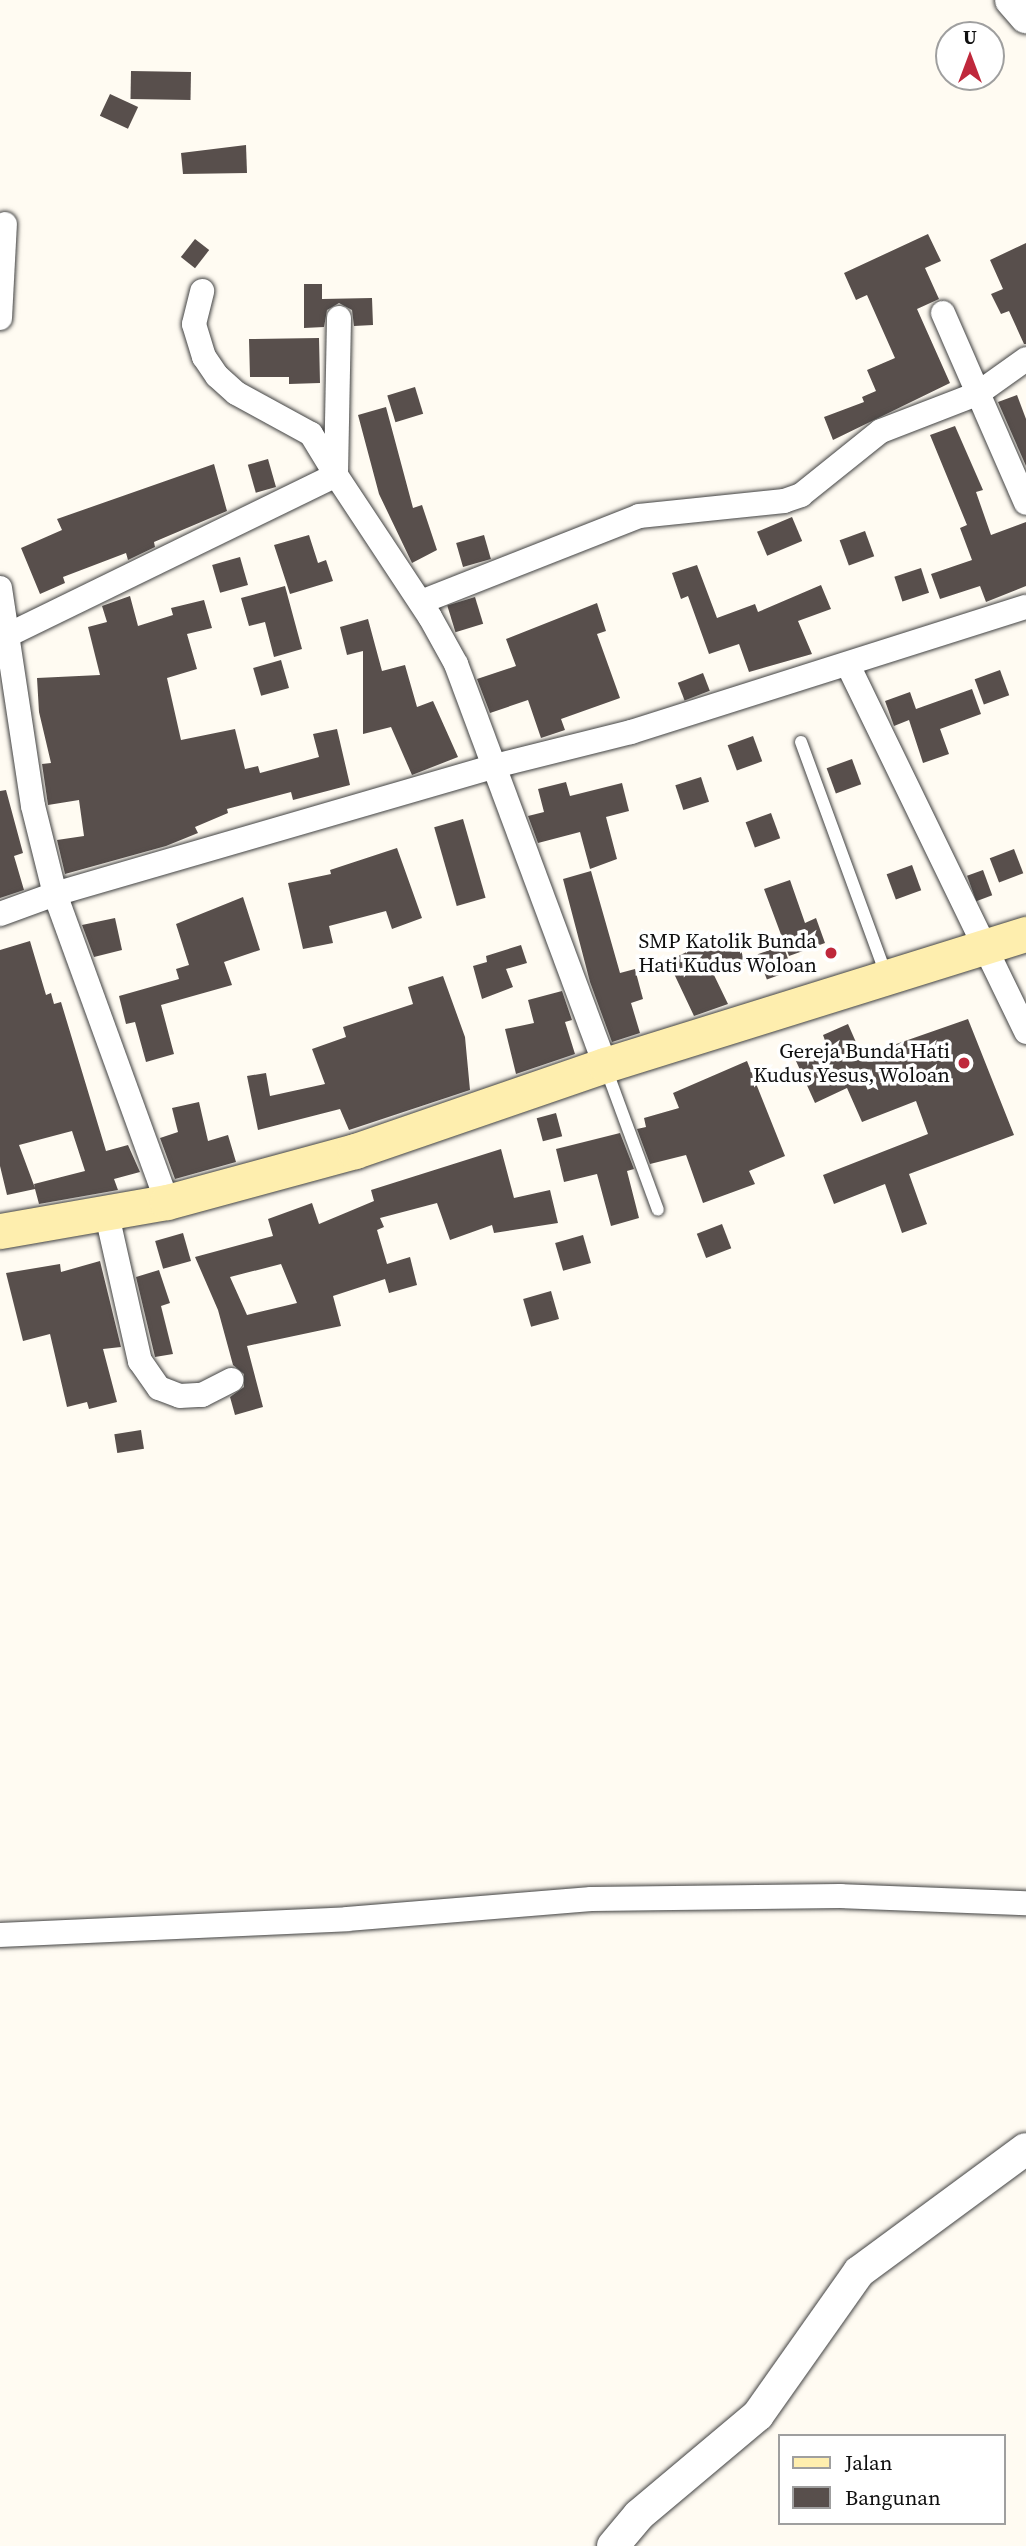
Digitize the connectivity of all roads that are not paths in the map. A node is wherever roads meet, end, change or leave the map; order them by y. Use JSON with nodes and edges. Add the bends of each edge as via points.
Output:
{"nodes":[{"id":1,"x":1011,"y":0,"type":"edge"},
{"id":2,"x":1026,"y":17,"type":"edge"},
{"id":3,"x":3,"y":222,"type":"edge"},
{"id":4,"x":202,"y":291,"type":"dead end"},
{"id":5,"x":943,"y":313,"type":"dead end"},
{"id":6,"x":0,"y":318,"type":"edge"},
{"id":7,"x":339,"y":318,"type":"dead end"},
{"id":8,"x":1026,"y":359,"type":"edge"},
{"id":9,"x":978,"y":394,"type":"junction"},
{"id":10,"x":336,"y":475,"type":"junction"},
{"id":11,"x":1026,"y":503,"type":"edge"},
{"id":12,"x":0,"y":588,"type":"edge"},
{"id":13,"x":421,"y":602,"type":"junction"},
{"id":14,"x":1026,"y":607,"type":"edge"},
{"id":15,"x":6,"y":636,"type":"junction"},
{"id":16,"x":848,"y":666,"type":"junction"},
{"id":17,"x":802,"y":742,"type":"dead end"},
{"id":18,"x":495,"y":766,"type":"junction"},
{"id":19,"x":55,"y":894,"type":"junction"},
{"id":20,"x":0,"y":915,"type":"edge"},
{"id":21,"x":1026,"y":934,"type":"edge"},
{"id":22,"x":984,"y":946,"type":"junction"},
{"id":23,"x":888,"y":977,"type":"junction"},
{"id":24,"x":1026,"y":1032,"type":"edge"},
{"id":25,"x":605,"y":1065,"type":"junction"},
{"id":26,"x":167,"y":1202,"type":"junction"},
{"id":27,"x":659,"y":1210,"type":"dead end"},
{"id":28,"x":107,"y":1215,"type":"junction"},
{"id":29,"x":0,"y":1231,"type":"edge"},
{"id":30,"x":232,"y":1380,"type":"dead end"},
{"id":31,"x":1026,"y":1903,"type":"edge"},
{"id":32,"x":0,"y":1935,"type":"edge"},
{"id":33,"x":1026,"y":2149,"type":"edge"},
{"id":34,"x":612,"y":2546,"type":"edge"}],
"edges":[{"from":1,"to":2,"type":"street"},
{"from":3,"to":6,"type":"street"},
{"from":4,"to":10,"type":"street","via":[[194,324],[204,357],[217,376],[236,393],[311,434]]},
{"from":5,"to":9,"type":"street"},
{"from":7,"to":10,"type":"street"},
{"from":8,"to":9,"type":"street"},
{"from":9,"to":11,"type":"street"},
{"from":9,"to":13,"type":"street","via":[[881,431],[820,482],[784,501],[639,516]]},
{"from":10,"to":13,"type":"street"},
{"from":10,"to":15,"type":"street"},
{"from":12,"to":15,"type":"street"},
{"from":13,"to":18,"type":"street","via":[[456,664]]},
{"from":14,"to":16,"type":"street"},
{"from":15,"to":19,"type":"street","via":[[33,806]]},
{"from":16,"to":18,"type":"street","via":[[631,732]]},
{"from":16,"to":22,"type":"street"},
{"from":17,"to":23,"type":"lane"},
{"from":18,"to":19,"type":"street"},
{"from":18,"to":25,"type":"street"},
{"from":19,"to":20,"type":"street"},
{"from":19,"to":26,"type":"street"},
{"from":21,"to":22,"type":"main road"},
{"from":22,"to":23,"type":"main road"},
{"from":22,"to":24,"type":"street"},
{"from":23,"to":25,"type":"main road"},
{"from":25,"to":26,"type":"main road","via":[[355,1151]]},
{"from":25,"to":27,"type":"lane"},
{"from":26,"to":28,"type":"main road"},
{"from":28,"to":29,"type":"main road"},
{"from":28,"to":30,"type":"street","via":[[140,1361],[159,1388],[180,1396],[202,1395]]},
{"from":31,"to":32,"type":"street","via":[[840,1896],[591,1899],[347,1919]]},
{"from":33,"to":34,"type":"street","via":[[859,2272],[758,2416],[639,2515]]}]}
